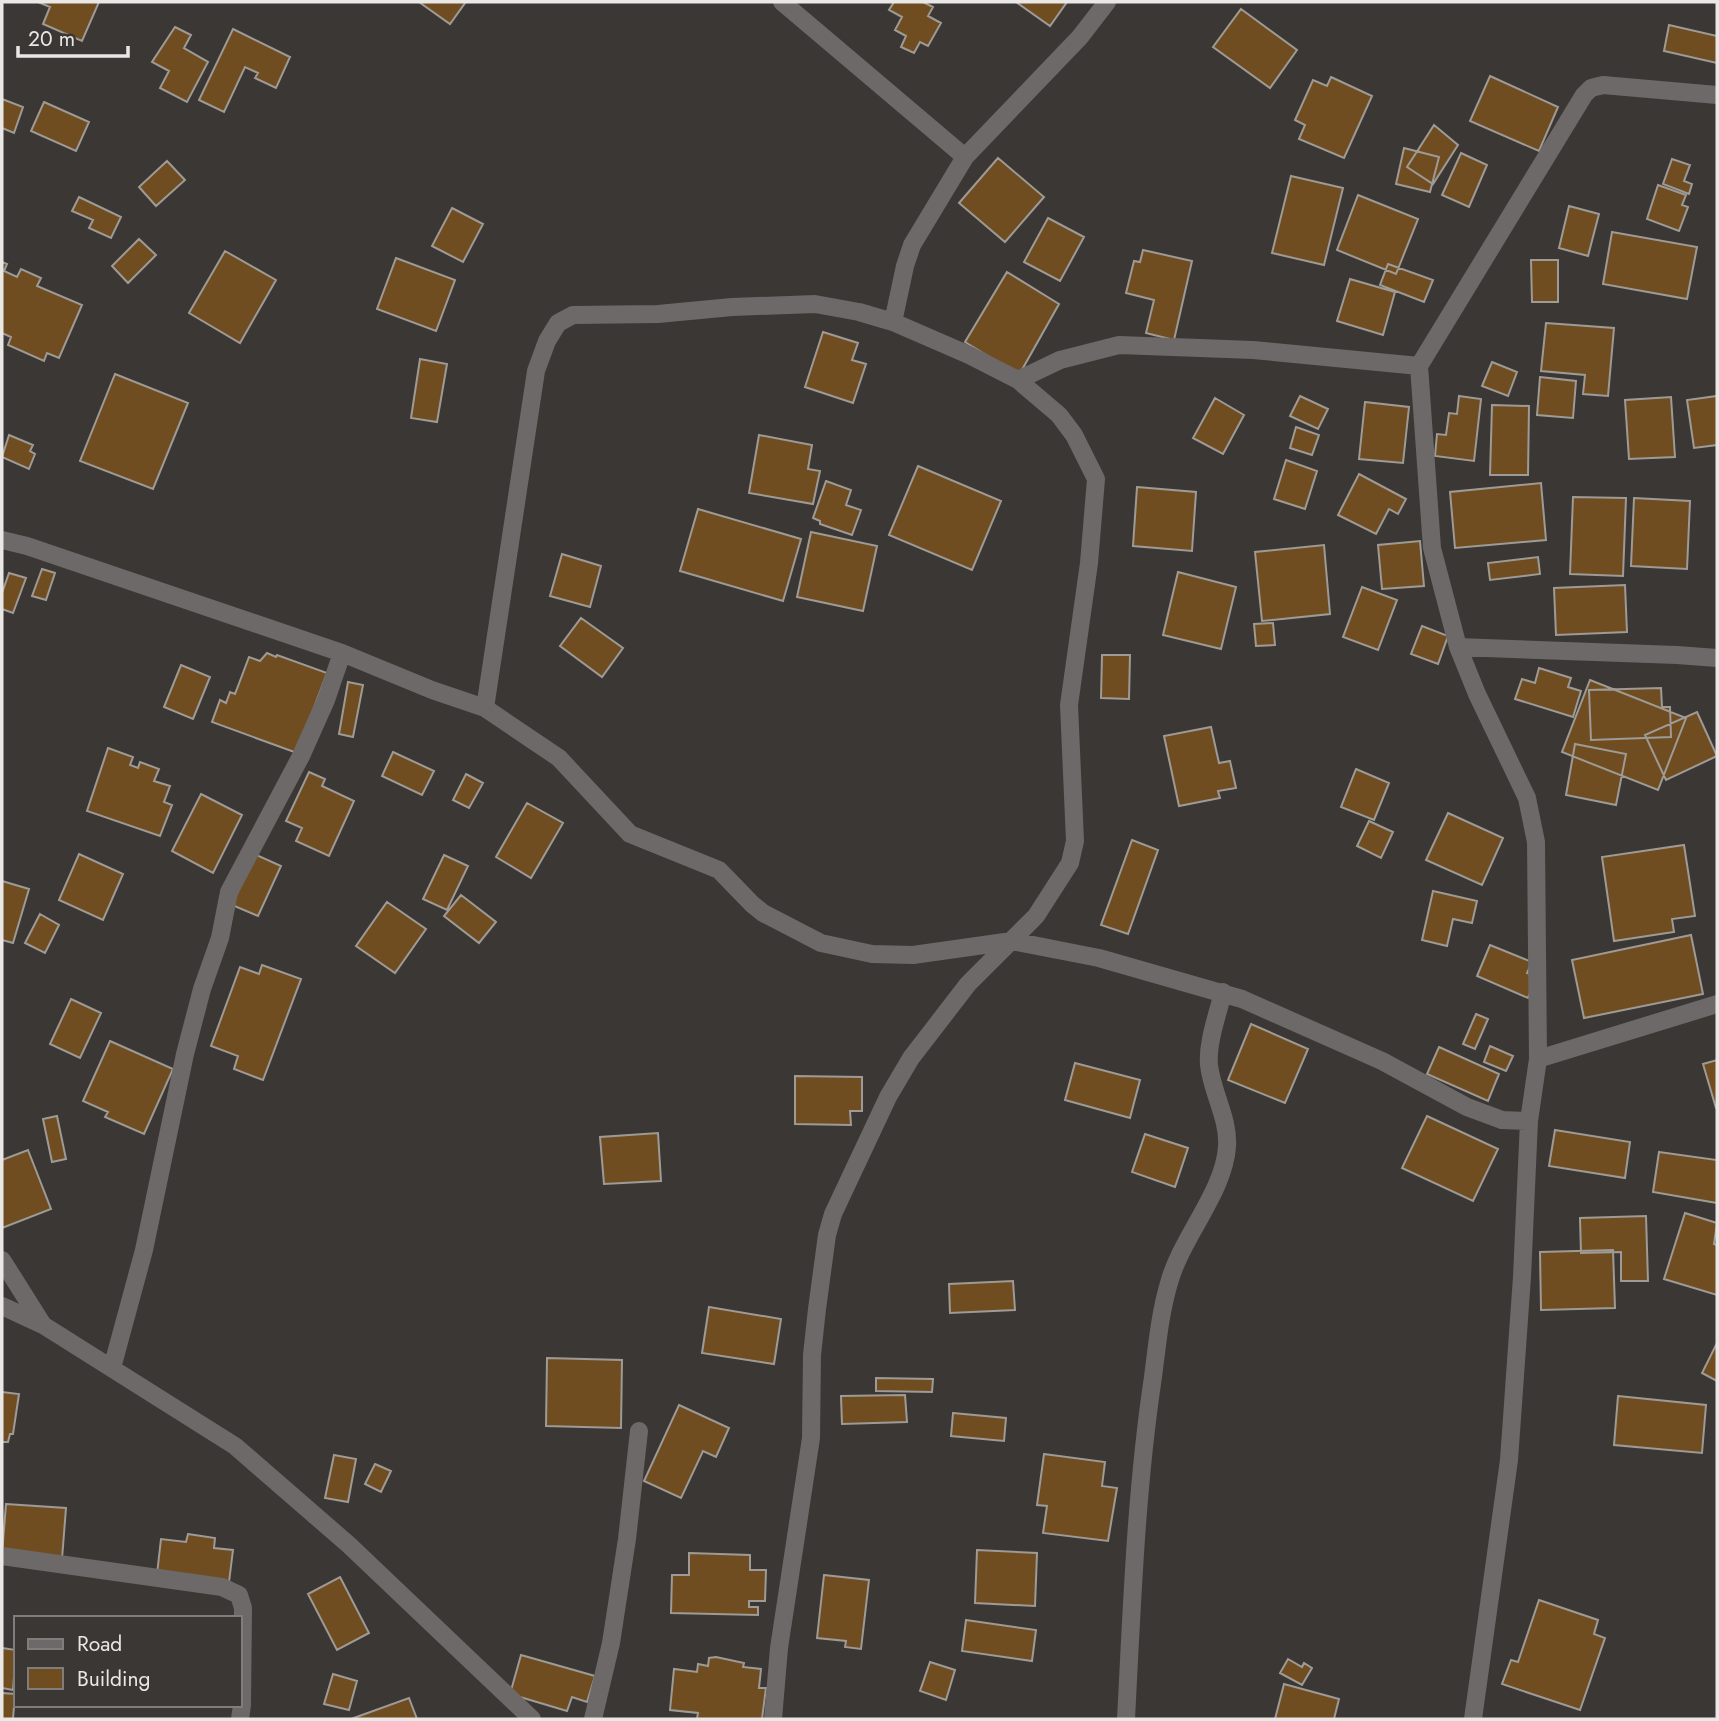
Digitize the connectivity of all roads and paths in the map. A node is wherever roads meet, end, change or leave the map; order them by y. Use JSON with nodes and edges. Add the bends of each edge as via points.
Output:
{"nodes":[{"id":1,"x":782,"y":2,"type":"edge"},
{"id":2,"x":1107,"y":2,"type":"edge"},
{"id":3,"x":1717,"y":95,"type":"edge"},
{"id":4,"x":965,"y":157,"type":"junction"},
{"id":5,"x":893,"y":322,"type":"junction"},
{"id":6,"x":1419,"y":366,"type":"junction"},
{"id":7,"x":1018,"y":380,"type":"junction"},
{"id":8,"x":2,"y":540,"type":"edge"},
{"id":9,"x":1458,"y":647,"type":"junction"},
{"id":10,"x":342,"y":653,"type":"junction"},
{"id":11,"x":1717,"y":658,"type":"edge"},
{"id":12,"x":485,"y":708,"type":"junction"},
{"id":13,"x":1012,"y":941,"type":"junction"},
{"id":14,"x":1223,"y":992,"type":"junction"},
{"id":15,"x":1717,"y":1004,"type":"edge"},
{"id":16,"x":1538,"y":1059,"type":"junction"},
{"id":17,"x":1529,"y":1121,"type":"junction"},
{"id":18,"x":2,"y":1260,"type":"edge"},
{"id":19,"x":2,"y":1306,"type":"edge"},
{"id":20,"x":43,"y":1325,"type":"junction"},
{"id":21,"x":111,"y":1368,"type":"junction"},
{"id":22,"x":639,"y":1431,"type":"dead end"},
{"id":23,"x":2,"y":1556,"type":"edge"},
{"id":24,"x":242,"y":1705,"type":"edge"},
{"id":25,"x":530,"y":1719,"type":"edge"},
{"id":26,"x":593,"y":1719,"type":"edge"},
{"id":27,"x":773,"y":1719,"type":"edge"},
{"id":28,"x":1126,"y":1719,"type":"edge"},
{"id":29,"x":1474,"y":1719,"type":"edge"}],
"edges":[{"from":1,"to":4,"type":"street"},
{"from":2,"to":4,"type":"street","via":[[1080,37]]},
{"from":3,"to":6,"type":"street","via":[[1602,85],[1591,88]]},
{"from":4,"to":5,"type":"street","via":[[912,245]]},
{"from":5,"to":7,"type":"street"},
{"from":5,"to":12,"type":"street","via":[[816,304],[573,315],[558,323],[536,371]]},
{"from":6,"to":7,"type":"street","via":[[1253,350],[1119,345],[1060,360]]},
{"from":6,"to":9,"type":"street","via":[[1432,548]]},
{"from":7,"to":13,"type":"street","via":[[1059,415],[1096,480],[1069,705],[1075,841],[1070,863],[1049,898]]},
{"from":8,"to":10,"type":"street"},
{"from":9,"to":11,"type":"street"},
{"from":9,"to":16,"type":"street","via":[[1527,798],[1536,842]]},
{"from":10,"to":12,"type":"street"},
{"from":10,"to":21,"type":"street","via":[[301,756],[229,892],[185,1054],[144,1250]]},
{"from":12,"to":13,"type":"street","via":[[559,758],[630,834],[719,870],[763,913],[821,943],[872,954],[913,955]]},
{"from":13,"to":14,"type":"street","via":[[1099,958]]},
{"from":13,"to":27,"type":"street","via":[[968,984],[911,1058],[888,1097],[830,1224],[812,1355],[811,1438],[779,1648]]},
{"from":14,"to":17,"type":"street","via":[[1382,1062],[1467,1107],[1502,1120]]},
{"from":14,"to":28,"type":"street","via":[[1209,1063],[1226,1125],[1227,1148],[1169,1283],[1159,1335],[1144,1435]]},
{"from":15,"to":16,"type":"street"},
{"from":16,"to":17,"type":"street"},
{"from":17,"to":29,"type":"street","via":[[1509,1460]]},
{"from":18,"to":20,"type":"street"},
{"from":19,"to":20,"type":"street"},
{"from":20,"to":21,"type":"street"},
{"from":21,"to":25,"type":"street","via":[[235,1447],[349,1545]]},
{"from":22,"to":26,"type":"street","via":[[611,1643]]},
{"from":23,"to":24,"type":"street","via":[[222,1587],[239,1595],[243,1608]]}]}
